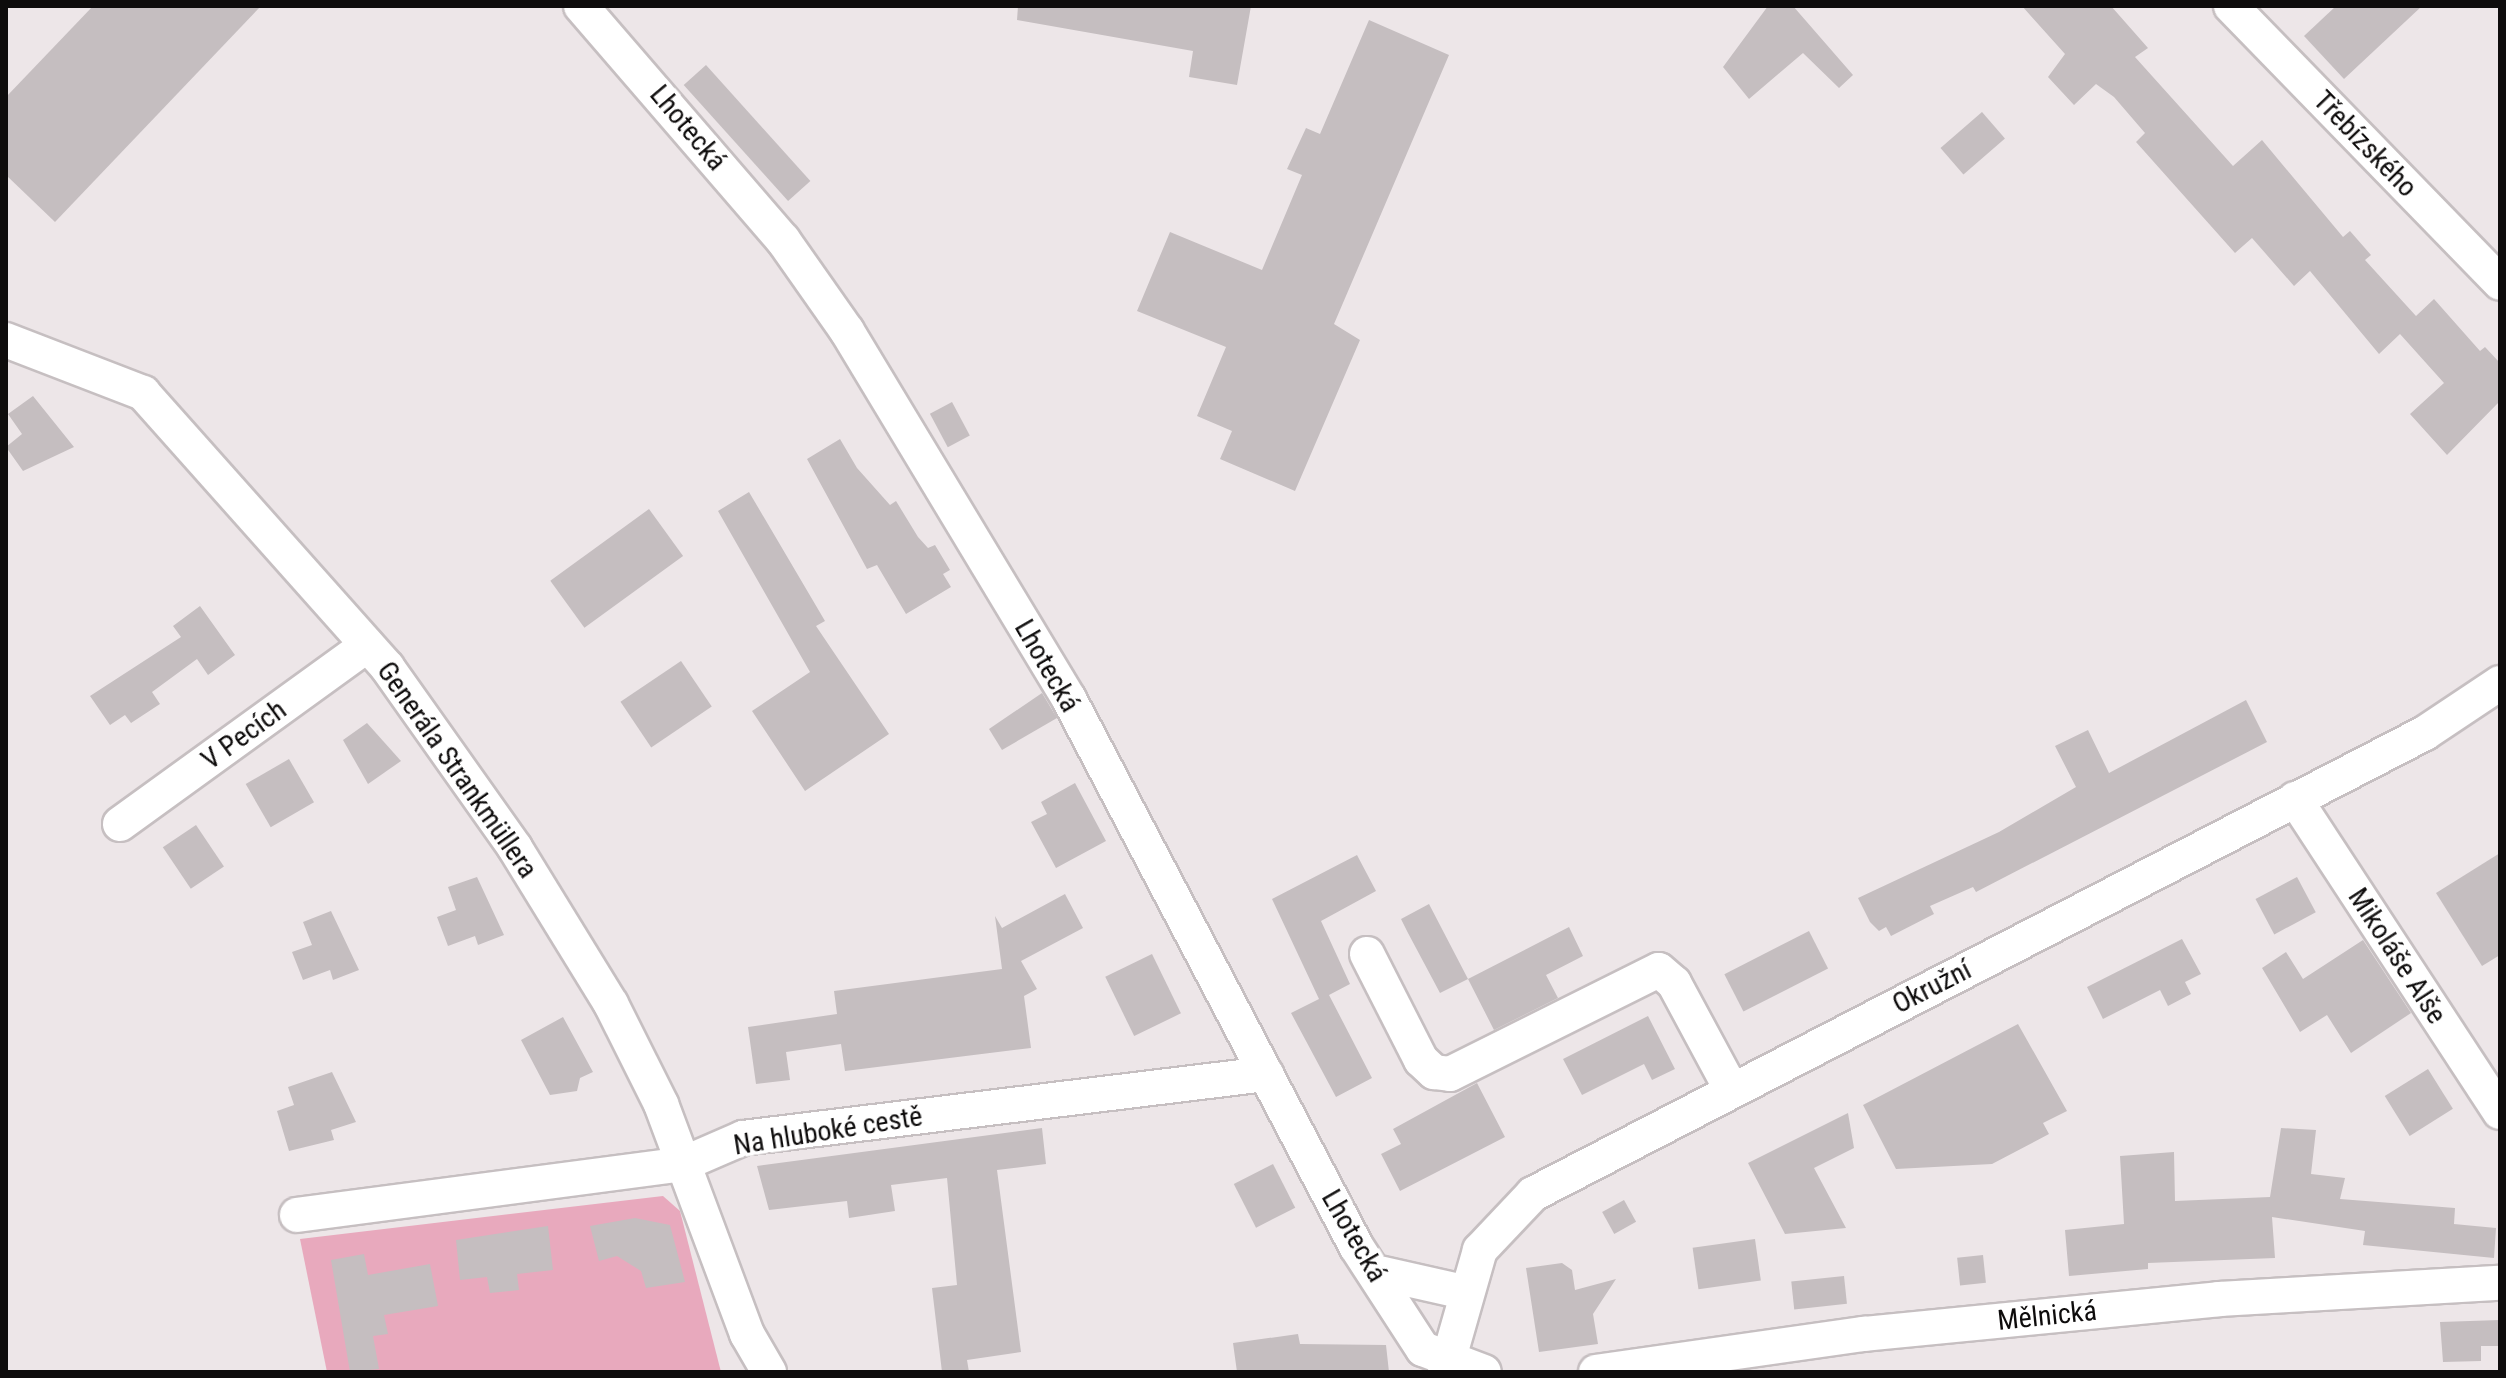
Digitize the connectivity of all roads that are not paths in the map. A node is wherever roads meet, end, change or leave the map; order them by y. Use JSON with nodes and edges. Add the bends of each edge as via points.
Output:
{"nodes":[{"id":1,"x":581,"y":6,"type":"edge"},
{"id":2,"x":2231,"y":6,"type":"edge"},
{"id":3,"x":2500,"y":283,"type":"edge"},
{"id":4,"x":6,"y":340,"type":"edge"},
{"id":5,"x":367,"y":645,"type":"junction"},
{"id":6,"x":2500,"y":683,"type":"edge"},
{"id":7,"x":2295,"y":799,"type":"junction"},
{"id":8,"x":120,"y":824,"type":"dead end"},
{"id":9,"x":1367,"y":954,"type":"dead end"},
{"id":10,"x":1266,"y":1074,"type":"junction"},
{"id":11,"x":1730,"y":1087,"type":"junction"},
{"id":12,"x":2500,"y":1112,"type":"edge"},
{"id":13,"x":683,"y":1164,"type":"junction"},
{"id":14,"x":297,"y":1215,"type":"dead end"},
{"id":15,"x":1375,"y":1272,"type":"junction"},
{"id":16,"x":2500,"y":1283,"type":"edge"},
{"id":17,"x":1464,"y":1292,"type":"junction"},
{"id":18,"x":747,"y":1334,"type":"junction"},
{"id":19,"x":1447,"y":1368,"type":"edge"},
{"id":20,"x":749,"y":1372,"type":"edge"},
{"id":21,"x":769,"y":1372,"type":"edge"},
{"id":22,"x":1484,"y":1372,"type":"edge"},
{"id":23,"x":1596,"y":1372,"type":"edge"}],
"edges":[{"from":1,"to":10,"type":"street","name":"Lhotecká","via":[[783,240],[847,331],[1069,699]]},
{"from":2,"to":3,"type":"street","name":"Třebízského"},
{"from":4,"to":5,"type":"street","name":"Generála Strankmüllera","via":[[143,393]]},
{"from":5,"to":8,"type":"street","name":"V Pecích"},
{"from":5,"to":13,"type":"street","name":"Generála Strankmüllera","via":[[515,848],[611,1004],[661,1104]]},
{"from":6,"to":7,"type":"street","name":"Okružní","via":[[2425,733]]},
{"from":7,"to":11,"type":"street","name":"Okružní"},
{"from":7,"to":12,"type":"street","name":"Mikoláše Alše"},
{"from":9,"to":11,"type":"street","via":[[1421,1060],[1434,1072],[1450,1074],[1659,970],[1674,983]]},
{"from":10,"to":13,"type":"street","name":"Na hluboké cestě","via":[[743,1138]]},
{"from":10,"to":15,"type":"street","name":"Lhotecká"},
{"from":11,"to":17,"type":"street","name":"Okružní","via":[[1533,1194],[1490,1234]]},
{"from":13,"to":14,"type":"street","name":"Na hluboké cestě"},
{"from":13,"to":18,"type":"street","name":"Generála Strankmüllera"},
{"from":15,"to":17,"type":"street"},
{"from":15,"to":19,"type":"street","name":"Lhotecká","via":[[1414,1340]]},
{"from":16,"to":23,"type":"street","name":"Mělnická","via":[[2219,1299],[1880,1332]]},
{"from":17,"to":19,"type":"street","name":"Okružní"},
{"from":18,"to":20,"type":"street","name":"Generála Strankmüllera"},
{"from":18,"to":21,"type":"street","name":"Generála Strankmüllera"},
{"from":19,"to":22,"type":"street"}]}
